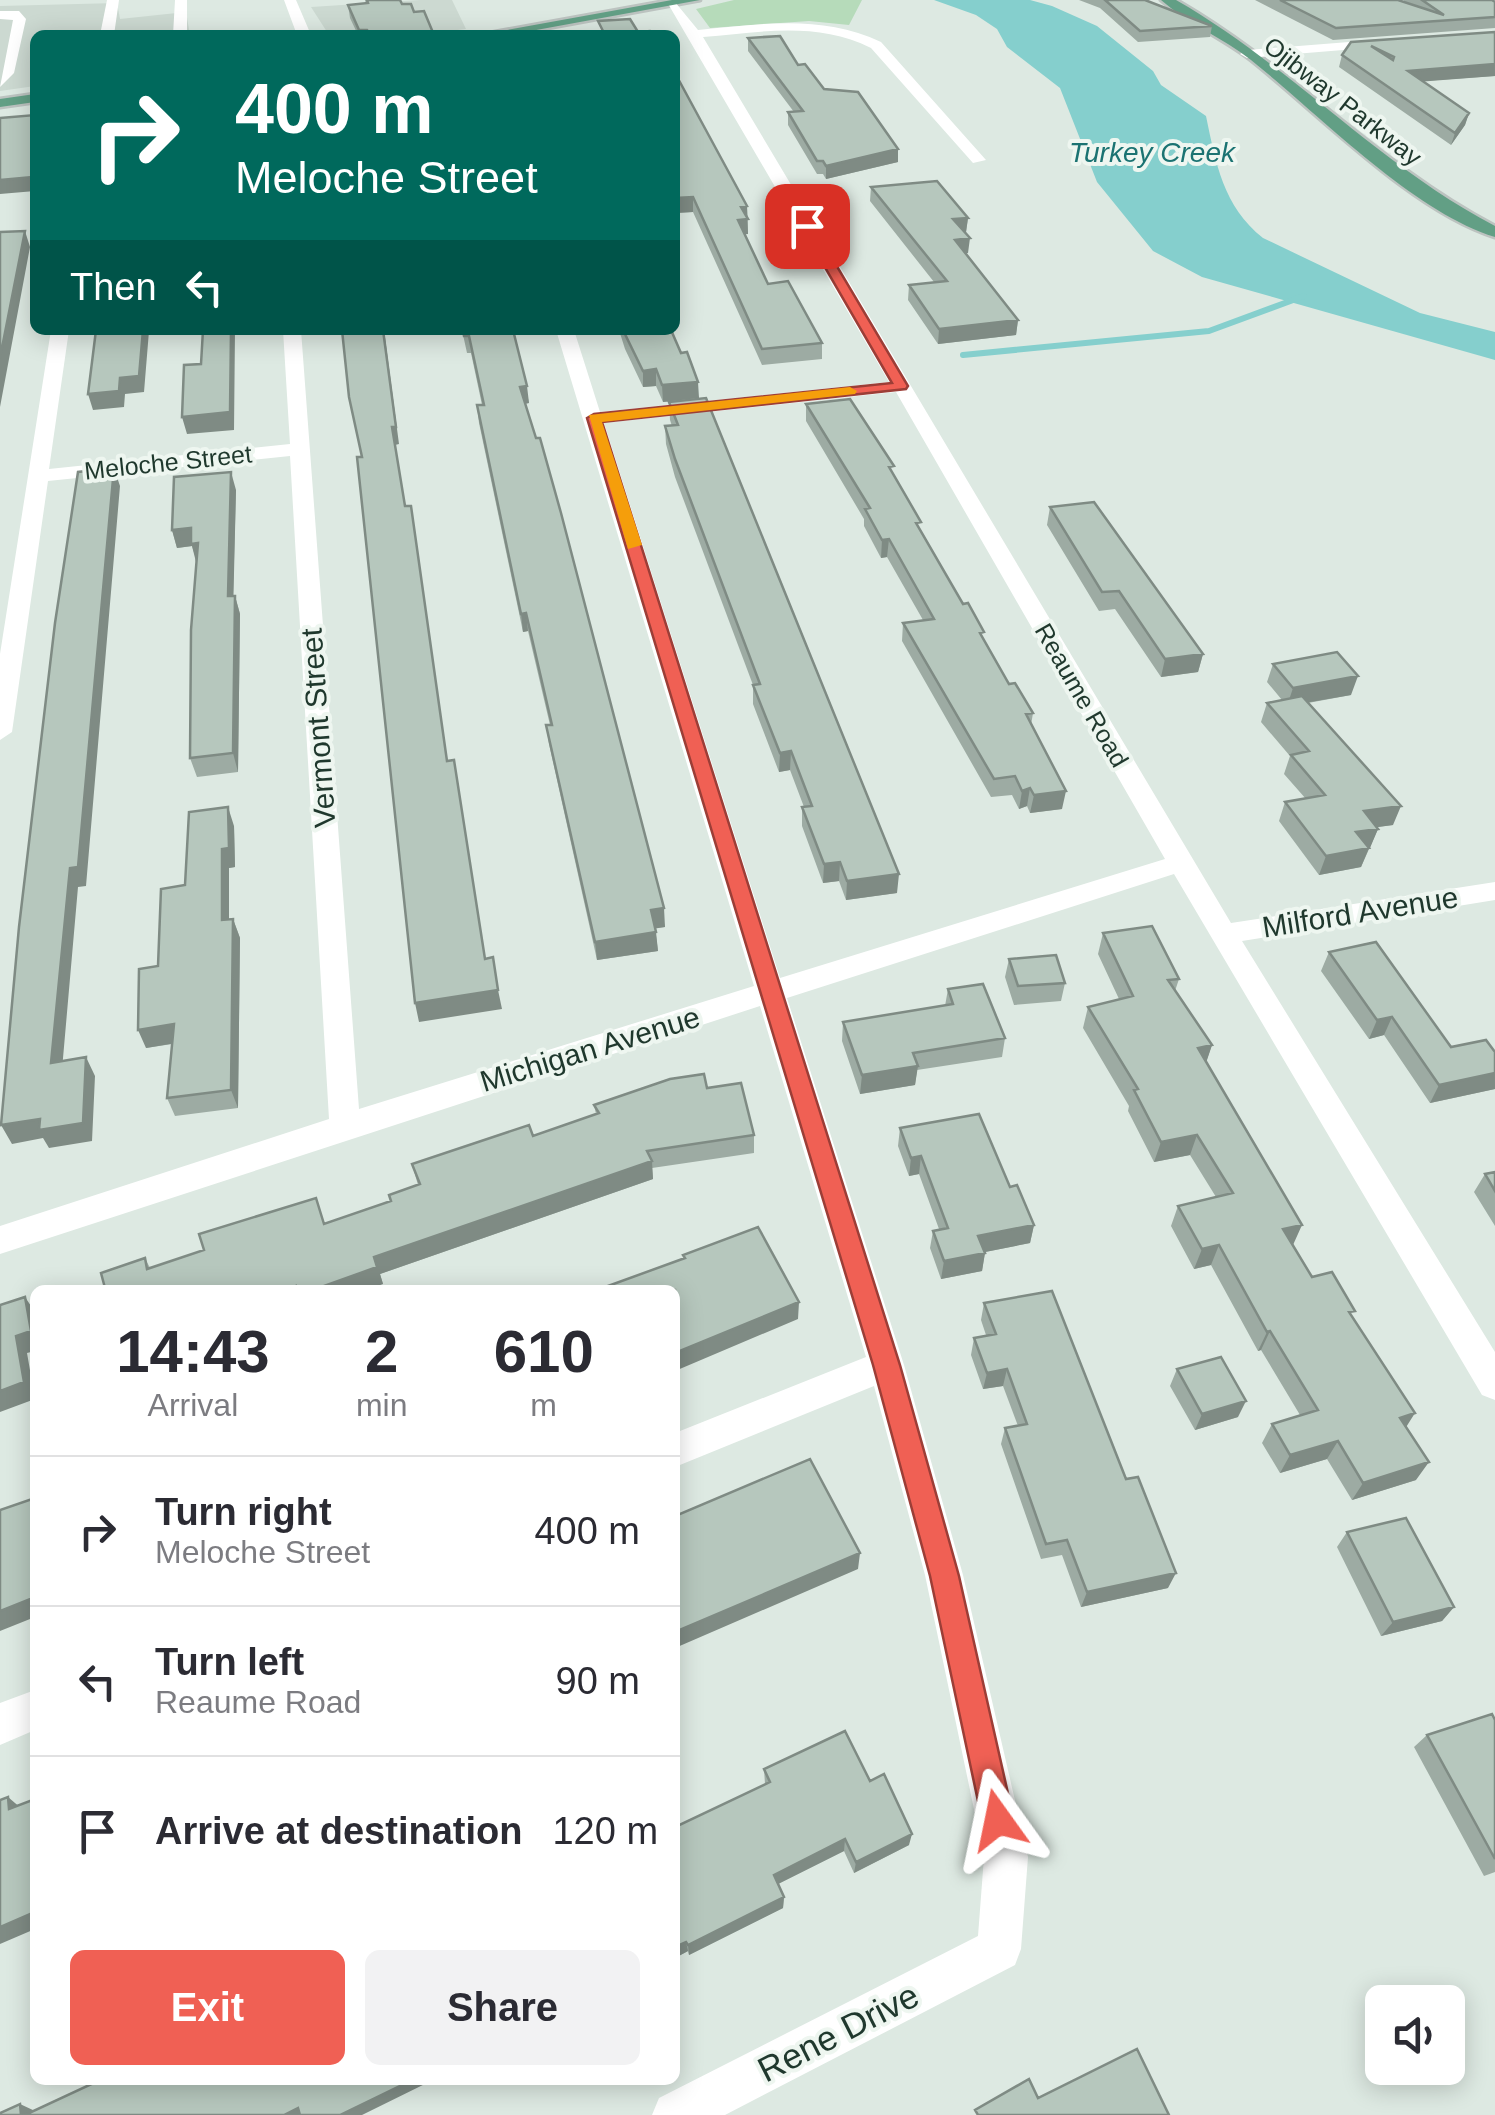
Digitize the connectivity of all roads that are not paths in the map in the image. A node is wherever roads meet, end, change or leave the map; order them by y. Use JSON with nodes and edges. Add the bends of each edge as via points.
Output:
{"nodes":[{"id":1,"x":113,"y":0,"type":"edge"},
{"id":2,"x":180,"y":0,"type":"edge"},
{"id":3,"x":290,"y":0,"type":"edge"},
{"id":4,"x":1167,"y":0,"type":"edge"},
{"id":5,"x":1196,"y":0,"type":"edge"},
{"id":6,"x":683,"y":3,"type":"edge"},
{"id":7,"x":0,"y":15,"type":"edge"},
{"id":8,"x":108,"y":30,"type":"edge"},
{"id":9,"x":180,"y":30,"type":"edge"},
{"id":10,"x":302,"y":30,"type":"edge"},
{"id":11,"x":517,"y":30,"type":"edge"},
{"id":12,"x":695,"y":34,"type":"junction"},
{"id":13,"x":1400,"y":42,"type":"edge"},
{"id":14,"x":1271,"y":52,"type":"junction"},
{"id":15,"x":1247,"y":54,"type":"junction"},
{"id":16,"x":0,"y":83,"type":"edge"},
{"id":17,"x":1330,"y":96,"type":"dead end"},
{"id":18,"x":30,"y":99,"type":"edge"},
{"id":19,"x":0,"y":103,"type":"edge"},
{"id":20,"x":978,"y":160,"type":"dead end"},
{"id":21,"x":1448,"y":186,"type":"dead end"},
{"id":22,"x":1495,"y":215,"type":"edge"},
{"id":23,"x":1495,"y":232,"type":"edge"},
{"id":24,"x":59,"y":335,"type":"edge"},
{"id":25,"x":292,"y":335,"type":"edge"},
{"id":26,"x":567,"y":335,"type":"edge"},
{"id":27,"x":901,"y":386,"type":"junction"},
{"id":28,"x":594,"y":418,"type":"junction"},
{"id":29,"x":299,"y":449,"type":"junction"},
{"id":30,"x":38,"y":476,"type":"junction"},
{"id":31,"x":0,"y":732,"type":"edge"},
{"id":32,"x":1181,"y":863,"type":"junction"},
{"id":33,"x":1495,"y":891,"type":"edge"},
{"id":34,"x":1225,"y":934,"type":"junction"},
{"id":35,"x":772,"y":992,"type":"junction"},
{"id":36,"x":345,"y":1126,"type":"junction"},
{"id":37,"x":0,"y":1240,"type":"edge"},
{"id":38,"x":886,"y":1365,"type":"junction"},
{"id":39,"x":1495,"y":1384,"type":"edge"},
{"id":40,"x":680,"y":1448,"type":"edge"},
{"id":41,"x":30,"y":1712,"type":"edge"},
{"id":42,"x":0,"y":1724,"type":"edge"},
{"id":43,"x":676,"y":2115,"type":"edge"}],
"edges":[{"from":1,"to":8,"type":"street"},
{"from":2,"to":9,"type":"street"},
{"from":3,"to":10,"type":"street"},
{"from":4,"to":15,"type":"main road","name":"Ojibway Parkway"},
{"from":5,"to":14,"type":"main road","name":"Ojibway Parkway"},
{"from":6,"to":11,"type":"main road"},
{"from":6,"to":12,"type":"street","name":"Reaume Road"},
{"from":7,"to":16,"type":"street","via":[[20,19]]},
{"from":12,"to":20,"type":"street","via":[[824,28],[866,38]]},
{"from":12,"to":27,"type":"street","name":"Reaume Road"},
{"from":13,"to":14,"type":"street"},
{"from":14,"to":15,"type":"street"},
{"from":14,"to":17,"type":"main road","name":"Ojibway Parkway"},
{"from":15,"to":23,"type":"main road","name":"Ojibway Parkway","via":[[1427,196]]},
{"from":18,"to":19,"type":"main road"},
{"from":21,"to":22,"type":"main road","name":"Ojibway Parkway"},
{"from":24,"to":30,"type":"street"},
{"from":25,"to":29,"type":"street","name":"Vermont Street"},
{"from":26,"to":28,"type":"street"},
{"from":27,"to":28,"type":"street"},
{"from":27,"to":32,"type":"street","name":"Reaume Road"},
{"from":28,"to":35,"type":"street"},
{"from":29,"to":30,"type":"street","name":"Meloche Street"},
{"from":29,"to":36,"type":"street","name":"Vermont Street"},
{"from":30,"to":31,"type":"street"},
{"from":32,"to":34,"type":"street","name":"Reaume Road"},
{"from":32,"to":35,"type":"street","name":"Michigan Avenue"},
{"from":33,"to":34,"type":"street","name":"Milford Avenue"},
{"from":34,"to":39,"type":"street","name":"Reaume Road"},
{"from":35,"to":36,"type":"street","name":"Michigan Avenue"},
{"from":35,"to":38,"type":"street"},
{"from":36,"to":37,"type":"street","name":"Michigan Avenue"},
{"from":38,"to":40,"type":"street"},
{"from":38,"to":43,"type":"street","name":"Rene Drive","via":[[944,1576],[1006,1857],[1000,1949]]},
{"from":41,"to":42,"type":"street"}]}
